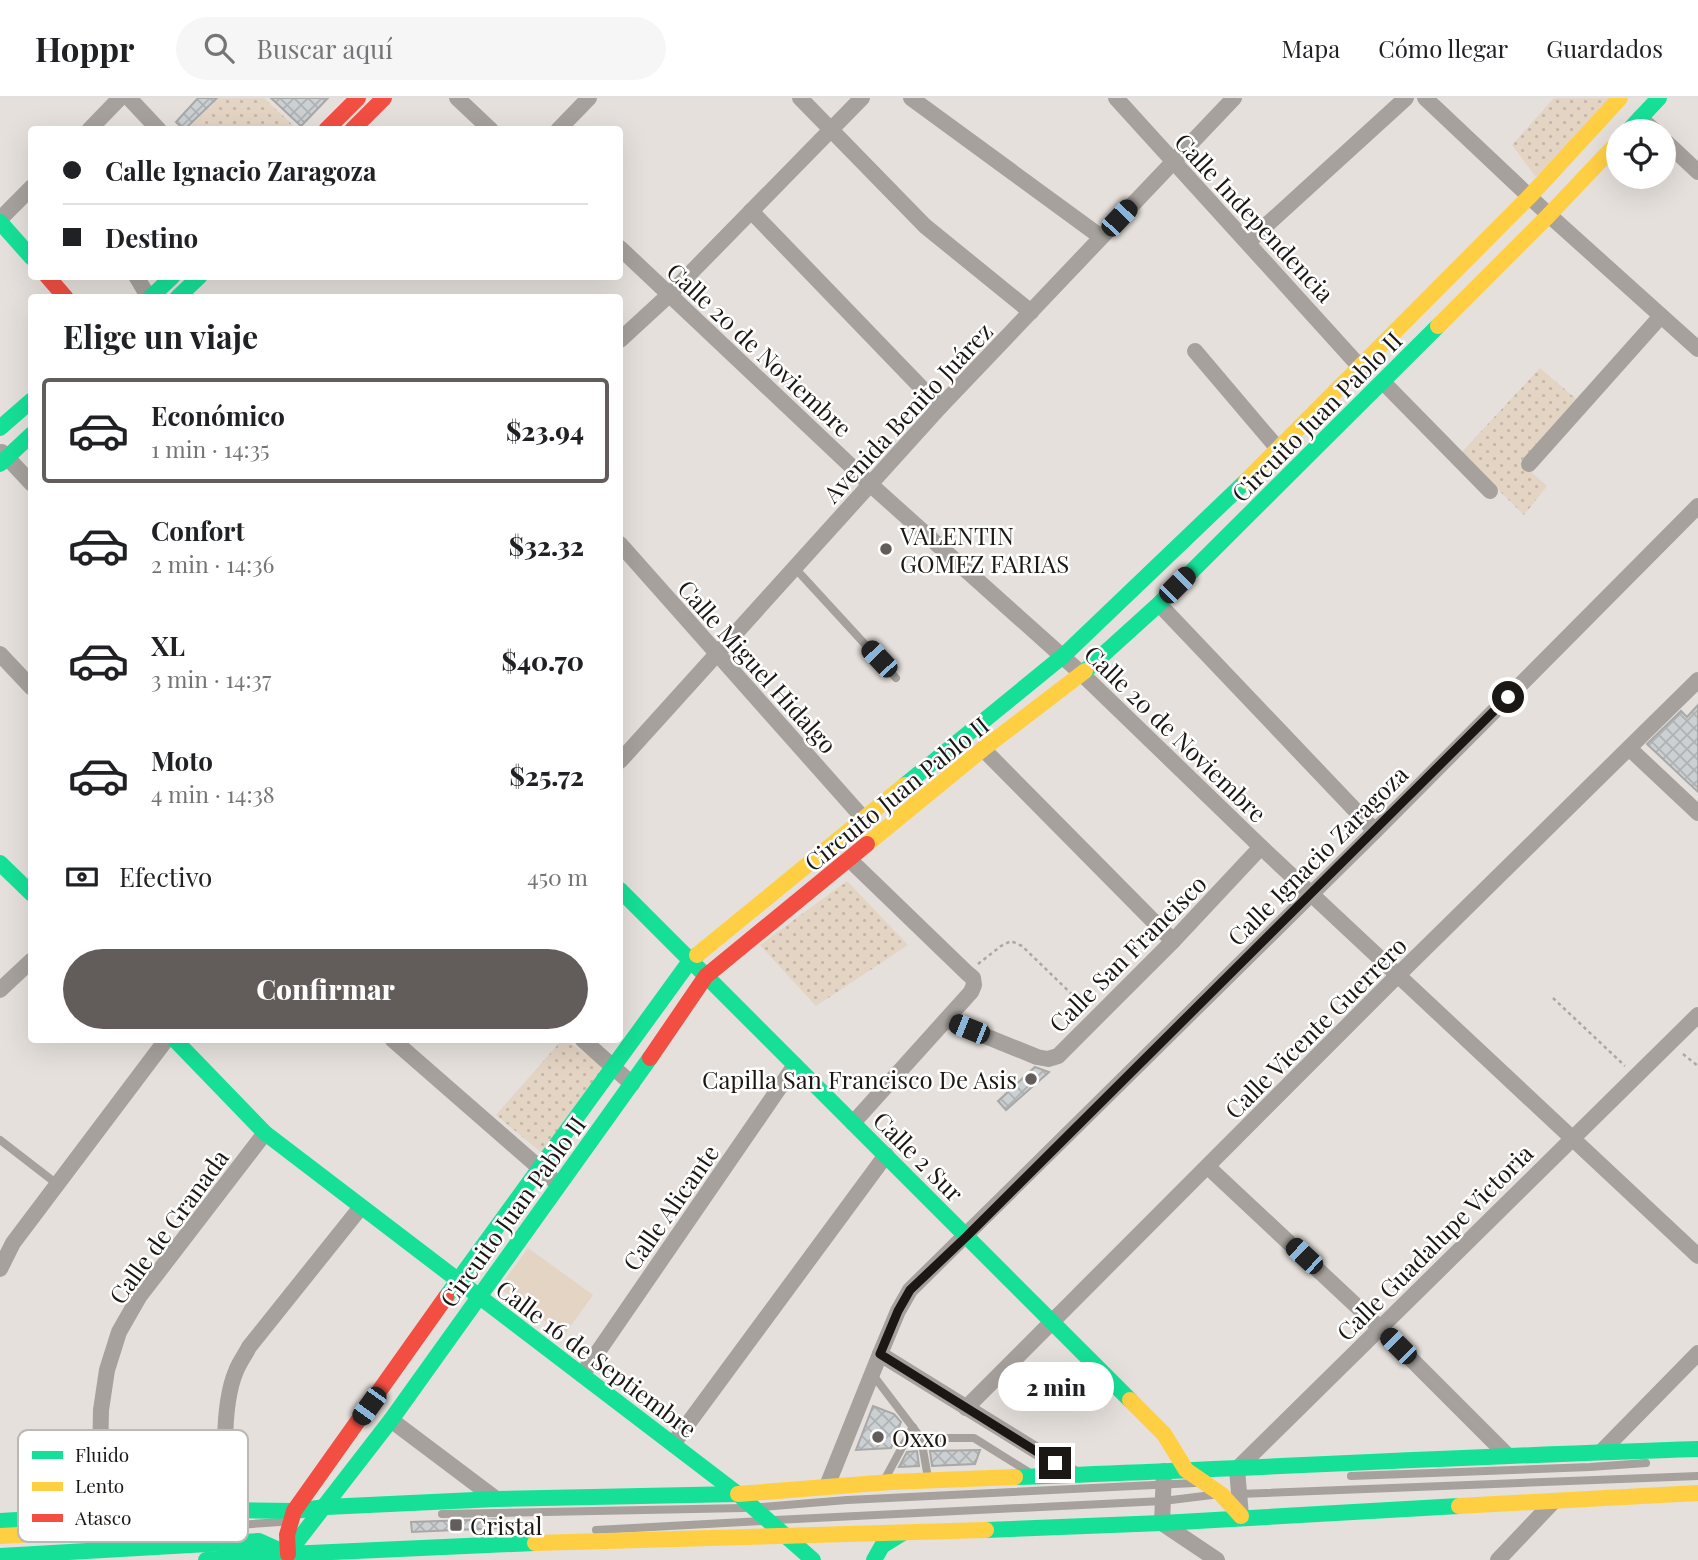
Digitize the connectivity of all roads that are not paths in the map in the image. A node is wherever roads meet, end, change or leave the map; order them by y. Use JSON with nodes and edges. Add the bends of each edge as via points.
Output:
{"nodes":[{"id":1,"x":120,"y":98,"type":"edge"},
{"id":2,"x":129,"y":98,"type":"edge"},
{"id":3,"x":358,"y":98,"type":"edge"},
{"id":4,"x":384,"y":98,"type":"edge"},
{"id":5,"x":457,"y":98,"type":"edge"},
{"id":6,"x":589,"y":98,"type":"edge"},
{"id":7,"x":800,"y":98,"type":"edge"},
{"id":8,"x":862,"y":98,"type":"edge"},
{"id":9,"x":911,"y":98,"type":"edge"},
{"id":10,"x":1116,"y":98,"type":"edge"},
{"id":11,"x":1234,"y":98,"type":"edge"},
{"id":12,"x":1406,"y":98,"type":"edge"},
{"id":13,"x":1425,"y":98,"type":"edge"},
{"id":14,"x":1619,"y":98,"type":"edge"},
{"id":15,"x":1659,"y":98,"type":"edge"},
{"id":16,"x":1640,"y":118,"type":"edge"},
{"id":17,"x":93,"y":126,"type":"edge"},
{"id":18,"x":155,"y":126,"type":"edge"},
{"id":19,"x":330,"y":126,"type":"edge"},
{"id":20,"x":356,"y":126,"type":"edge"},
{"id":21,"x":487,"y":126,"type":"edge"},
{"id":22,"x":562,"y":126,"type":"edge"},
{"id":23,"x":830,"y":131,"type":"junction"},
{"id":24,"x":1676,"y":151,"type":"edge"},
{"id":25,"x":1606,"y":155,"type":"edge"},
{"id":26,"x":1172,"y":162,"type":"junction"},
{"id":27,"x":1698,"y":172,"type":"edge"},
{"id":28,"x":28,"y":191,"type":"edge"},
{"id":29,"x":1530,"y":196,"type":"junction"},
{"id":30,"x":751,"y":211,"type":"junction"},
{"id":31,"x":1549,"y":215,"type":"junction"},
{"id":32,"x":0,"y":220,"type":"edge"},
{"id":33,"x":1101,"y":237,"type":"junction"},
{"id":34,"x":1248,"y":242,"type":"junction"},
{"id":35,"x":623,"y":251,"type":"edge"},
{"id":36,"x":28,"y":253,"type":"edge"},
{"id":37,"x":50,"y":280,"type":"edge"},
{"id":38,"x":169,"y":280,"type":"edge"},
{"id":39,"x":196,"y":280,"type":"edge"},
{"id":40,"x":63,"y":294,"type":"edge"},
{"id":41,"x":154,"y":294,"type":"edge"},
{"id":42,"x":181,"y":294,"type":"edge"},
{"id":43,"x":670,"y":294,"type":"junction"},
{"id":44,"x":1031,"y":312,"type":"junction"},
{"id":45,"x":1661,"y":316,"type":"junction"},
{"id":46,"x":623,"y":337,"type":"edge"},
{"id":47,"x":1698,"y":349,"type":"edge"},
{"id":48,"x":1195,"y":351,"type":"dead end"},
{"id":49,"x":1362,"y":368,"type":"junction"},
{"id":50,"x":1382,"y":382,"type":"junction"},
{"id":51,"x":28,"y":404,"type":"edge"},
{"id":52,"x":940,"y":407,"type":"junction"},
{"id":53,"x":0,"y":428,"type":"edge"},
{"id":54,"x":28,"y":437,"type":"edge"},
{"id":55,"x":1279,"y":450,"type":"junction"},
{"id":56,"x":2,"y":457,"type":"edge"},
{"id":57,"x":1529,"y":464,"type":"dead end"},
{"id":58,"x":28,"y":480,"type":"edge"},
{"id":59,"x":871,"y":485,"type":"junction"},
{"id":60,"x":1490,"y":491,"type":"dead end"},
{"id":61,"x":1698,"y":506,"type":"edge"},
{"id":62,"x":623,"y":547,"type":"edge"},
{"id":63,"x":794,"y":567,"type":"junction"},
{"id":64,"x":1159,"y":604,"type":"junction"},
{"id":65,"x":0,"y":654,"type":"edge"},
{"id":66,"x":716,"y":655,"type":"junction"},
{"id":67,"x":1063,"y":656,"type":"junction"},
{"id":68,"x":1082,"y":674,"type":"junction"},
{"id":69,"x":896,"y":678,"type":"dead end"},
{"id":70,"x":1697,"y":682,"type":"edge"},
{"id":71,"x":28,"y":684,"type":"edge"},
{"id":72,"x":983,"y":749,"type":"junction"},
{"id":73,"x":1630,"y":749,"type":"junction"},
{"id":74,"x":623,"y":758,"type":"edge"},
{"id":75,"x":1698,"y":813,"type":"edge"},
{"id":76,"x":863,"y":818,"type":"junction"},
{"id":77,"x":1375,"y":831,"type":"junction"},
{"id":78,"x":1261,"y":847,"type":"junction"},
{"id":79,"x":850,"y":860,"type":"junction"},
{"id":80,"x":0,"y":863,"type":"edge"},
{"id":81,"x":28,"y":890,"type":"edge"},
{"id":82,"x":623,"y":893,"type":"edge"},
{"id":83,"x":1311,"y":893,"type":"junction"},
{"id":84,"x":1173,"y":941,"type":"junction"},
{"id":85,"x":690,"y":961,"type":"junction"},
{"id":86,"x":28,"y":964,"type":"edge"},
{"id":87,"x":1398,"y":975,"type":"junction"},
{"id":88,"x":706,"y":976,"type":"junction"},
{"id":89,"x":0,"y":990,"type":"edge"},
{"id":90,"x":1698,"y":1015,"type":"edge"},
{"id":91,"x":946,"y":1020,"type":"junction"},
{"id":92,"x":164,"y":1043,"type":"edge"},
{"id":93,"x":178,"y":1043,"type":"edge"},
{"id":94,"x":396,"y":1043,"type":"edge"},
{"id":95,"x":586,"y":1043,"type":"edge"},
{"id":96,"x":795,"y":1065,"type":"junction"},
{"id":97,"x":614,"y":1067,"type":"junction"},
{"id":98,"x":632,"y":1084,"type":"junction"},
{"id":99,"x":853,"y":1124,"type":"junction"},
{"id":100,"x":265,"y":1133,"type":"junction"},
{"id":101,"x":1571,"y":1138,"type":"junction"},
{"id":102,"x":0,"y":1140,"type":"edge"},
{"id":103,"x":886,"y":1155,"type":"junction"},
{"id":104,"x":1208,"y":1167,"type":"junction"},
{"id":105,"x":538,"y":1168,"type":"junction"},
{"id":106,"x":558,"y":1184,"type":"junction"},
{"id":107,"x":57,"y":1185,"type":"junction"},
{"id":108,"x":361,"y":1207,"type":"junction"},
{"id":109,"x":967,"y":1236,"type":"junction"},
{"id":110,"x":1698,"y":1256,"type":"edge"},
{"id":111,"x":0,"y":1269,"type":"edge"},
{"id":112,"x":459,"y":1280,"type":"junction"},
{"id":113,"x":480,"y":1297,"type":"junction"},
{"id":114,"x":1052,"y":1320,"type":"junction"},
{"id":115,"x":1380,"y":1328,"type":"junction"},
{"id":116,"x":1698,"y":1353,"type":"edge"},
{"id":117,"x":880,"y":1354,"type":"junction"},
{"id":118,"x":872,"y":1374,"type":"junction"},
{"id":119,"x":582,"y":1375,"type":"junction"},
{"id":120,"x":966,"y":1408,"type":"junction"},
{"id":121,"x":391,"y":1420,"type":"junction"},
{"id":122,"x":913,"y":1427,"type":"junction"},
{"id":123,"x":98,"y":1430,"type":"edge"},
{"id":124,"x":226,"y":1430,"type":"edge"},
{"id":125,"x":921,"y":1438,"type":"junction"},
{"id":126,"x":673,"y":1444,"type":"junction"},
{"id":127,"x":1698,"y":1449,"type":"edge"},
{"id":128,"x":1601,"y":1452,"type":"junction"},
{"id":129,"x":1507,"y":1455,"type":"junction"},
{"id":130,"x":1650,"y":1462,"type":"dead end"},
{"id":131,"x":1186,"y":1470,"type":"junction"},
{"id":132,"x":1074,"y":1475,"type":"junction"},
{"id":133,"x":1035,"y":1476,"type":"junction"},
{"id":134,"x":1345,"y":1476,"type":"dead end"},
{"id":135,"x":1698,"y":1476,"type":"edge"},
{"id":136,"x":929,"y":1481,"type":"junction"},
{"id":137,"x":883,"y":1483,"type":"junction"},
{"id":138,"x":1229,"y":1483,"type":"junction"},
{"id":139,"x":827,"y":1486,"type":"junction"},
{"id":140,"x":1164,"y":1486,"type":"junction"},
{"id":141,"x":1698,"y":1493,"type":"edge"},
{"id":142,"x":738,"y":1494,"type":"junction"},
{"id":143,"x":496,"y":1499,"type":"junction"},
{"id":144,"x":1553,"y":1502,"type":"junction"},
{"id":145,"x":754,"y":1508,"type":"junction"},
{"id":146,"x":436,"y":1514,"type":"dead end"},
{"id":147,"x":321,"y":1515,"type":"junction"},
{"id":148,"x":1241,"y":1517,"type":"junction"},
{"id":149,"x":288,"y":1518,"type":"junction"},
{"id":150,"x":0,"y":1521,"type":"edge"},
{"id":151,"x":768,"y":1521,"type":"junction"},
{"id":152,"x":18,"y":1522,"type":"edge"},
{"id":153,"x":1162,"y":1522,"type":"junction"},
{"id":154,"x":18,"y":1526,"type":"edge"},
{"id":155,"x":0,"y":1527,"type":"edge"},
{"id":156,"x":590,"y":1530,"type":"dead end"},
{"id":157,"x":904,"y":1532,"type":"junction"},
{"id":158,"x":536,"y":1533,"type":"dead end"},
{"id":159,"x":18,"y":1534,"type":"edge"},
{"id":160,"x":0,"y":1536,"type":"edge"},
{"id":161,"x":248,"y":1537,"type":"edge"},
{"id":162,"x":248,"y":1537,"type":"edge"},
{"id":163,"x":789,"y":1537,"type":"junction"},
{"id":164,"x":0,"y":1541,"type":"edge"},
{"id":165,"x":18,"y":1541,"type":"edge"},
{"id":166,"x":248,"y":1541,"type":"edge"},
{"id":167,"x":248,"y":1541,"type":"edge"},
{"id":168,"x":346,"y":1541,"type":"dead end"},
{"id":169,"x":205,"y":1542,"type":"edge"},
{"id":170,"x":219,"y":1542,"type":"edge"},
{"id":171,"x":238,"y":1542,"type":"edge"},
{"id":172,"x":438,"y":1546,"type":"junction"},
{"id":173,"x":293,"y":1548,"type":"edge"},
{"id":174,"x":0,"y":1553,"type":"edge"},
{"id":175,"x":386,"y":1554,"type":"edge"},
{"id":176,"x":13,"y":1560,"type":"edge"},
{"id":177,"x":206,"y":1560,"type":"edge"},
{"id":178,"x":426,"y":1560,"type":"edge"},
{"id":179,"x":813,"y":1560,"type":"edge"},
{"id":180,"x":874,"y":1560,"type":"edge"},
{"id":181,"x":1217,"y":1560,"type":"edge"},
{"id":182,"x":1498,"y":1560,"type":"edge"}],
"edges":[{"from":1,"to":17,"type":"street"},
{"from":2,"to":18,"type":"street"},
{"from":3,"to":19,"type":"main road"},
{"from":4,"to":20,"type":"main road"},
{"from":5,"to":21,"type":"street"},
{"from":6,"to":22,"type":"street"},
{"from":7,"to":23,"type":"street"},
{"from":8,"to":23,"type":"street"},
{"from":9,"to":33,"type":"street"},
{"from":10,"to":26,"type":"street","name":"Calle Independencia"},
{"from":11,"to":26,"type":"street","name":"Avenida Benito Juárez"},
{"from":12,"to":34,"type":"street"},
{"from":13,"to":29,"type":"street"},
{"from":14,"to":29,"type":"main road","name":"Circuito Juan Pablo II"},
{"from":15,"to":16,"type":"main road"},
{"from":23,"to":30,"type":"street"},
{"from":23,"to":44,"type":"street","via":[[925,226]]},
{"from":24,"to":27,"type":"street"},
{"from":25,"to":31,"type":"main road","name":"Circuito Juan Pablo II"},
{"from":26,"to":33,"type":"street","name":"Avenida Benito Juárez"},
{"from":26,"to":34,"type":"street","name":"Calle Independencia"},
{"from":28,"to":32,"type":"street"},
{"from":29,"to":31,"type":"street"},
{"from":29,"to":49,"type":"main road","name":"Circuito Juan Pablo II"},
{"from":30,"to":43,"type":"street"},
{"from":30,"to":52,"type":"street"},
{"from":31,"to":45,"type":"street"},
{"from":31,"to":50,"type":"main road","name":"Circuito Juan Pablo II"},
{"from":32,"to":36,"type":"main road"},
{"from":33,"to":44,"type":"street","name":"Avenida Benito Juárez"},
{"from":34,"to":49,"type":"street","name":"Calle Independencia"},
{"from":35,"to":43,"type":"street","name":"Calle 20 de Noviembre"},
{"from":37,"to":40,"type":"main road"},
{"from":38,"to":41,"type":"main road"},
{"from":39,"to":42,"type":"main road"},
{"from":43,"to":46,"type":"street"},
{"from":43,"to":59,"type":"street","name":"Calle 20 de Noviembre"},
{"from":44,"to":52,"type":"street","name":"Avenida Benito Juárez"},
{"from":45,"to":47,"type":"street"},
{"from":45,"to":57,"type":"street"},
{"from":48,"to":55,"type":"street"},
{"from":49,"to":55,"type":"main road","name":"Circuito Juan Pablo II"},
{"from":50,"to":60,"type":"street"},
{"from":50,"to":64,"type":"main road","name":"Circuito Juan Pablo II"},
{"from":51,"to":53,"type":"main road"},
{"from":52,"to":59,"type":"street","name":"Avenida Benito Juárez"},
{"from":54,"to":56,"type":"main road"},
{"from":55,"to":67,"type":"main road","name":"Circuito Juan Pablo II"},
{"from":56,"to":58,"type":"street"},
{"from":59,"to":63,"type":"street","name":"Avenida Benito Juárez"},
{"from":59,"to":67,"type":"street","name":"Calle 20 de Noviembre"},
{"from":61,"to":77,"type":"street","name":"Calle Ignacio Zaragoza"},
{"from":62,"to":66,"type":"street","name":"Calle Miguel Hidalgo"},
{"from":63,"to":66,"type":"street","name":"Avenida Benito Juárez"},
{"from":63,"to":69,"type":"lane"},
{"from":64,"to":68,"type":"main road","name":"Circuito Juan Pablo II"},
{"from":64,"to":77,"type":"street"},
{"from":65,"to":71,"type":"street"},
{"from":66,"to":74,"type":"street","name":"Avenida Benito Juárez"},
{"from":66,"to":76,"type":"street","name":"Calle Miguel Hidalgo"},
{"from":67,"to":68,"type":"street","name":"Calle 20 de Noviembre"},
{"from":67,"to":76,"type":"main road","name":"Circuito Juan Pablo II"},
{"from":68,"to":72,"type":"main road","name":"Circuito Juan Pablo II"},
{"from":68,"to":78,"type":"street","name":"Calle 20 de Noviembre"},
{"from":70,"to":73,"type":"street","name":"Calle Vicente Guerrero"},
{"from":72,"to":79,"type":"main road","name":"Circuito Juan Pablo II"},
{"from":72,"to":84,"type":"street"},
{"from":73,"to":75,"type":"street"},
{"from":73,"to":87,"type":"street","name":"Calle Vicente Guerrero"},
{"from":76,"to":85,"type":"main road","name":"Circuito Juan Pablo II"},
{"from":77,"to":83,"type":"street","name":"Calle Ignacio Zaragoza"},
{"from":78,"to":83,"type":"street","name":"Calle 20 de Noviembre"},
{"from":78,"to":84,"type":"street","name":"Calle San Francisco"},
{"from":79,"to":88,"type":"main road","name":"Circuito Juan Pablo II"},
{"from":79,"to":91,"type":"street","via":[[973,978],[974,985]]},
{"from":80,"to":81,"type":"main road"},
{"from":82,"to":85,"type":"main road","name":"Calle 2 Sur"},
{"from":83,"to":87,"type":"street","name":"Calle 20 de Noviembre"},
{"from":83,"to":109,"type":"street","name":"Calle Ignacio Zaragoza"},
{"from":84,"to":91,"type":"street","name":"Calle San Francisco","via":[[1058,1056],[1037,1057]]},
{"from":85,"to":88,"type":"main road","name":"Calle 2 Sur"},
{"from":85,"to":97,"type":"main road","name":"Circuito Juan Pablo II"},
{"from":86,"to":89,"type":"street"},
{"from":87,"to":101,"type":"street","name":"Calle 20 de Noviembre"},
{"from":87,"to":104,"type":"street","name":"Calle Vicente Guerrero"},
{"from":88,"to":96,"type":"main road","name":"Calle 2 Sur"},
{"from":88,"to":98,"type":"main road","name":"Circuito Juan Pablo II"},
{"from":90,"to":101,"type":"street","name":"Calle Guadalupe Victoria"},
{"from":91,"to":99,"type":"street"},
{"from":92,"to":107,"type":"street"},
{"from":93,"to":100,"type":"main road","name":"Calle 16 de Septiembre"},
{"from":94,"to":105,"type":"street"},
{"from":95,"to":97,"type":"street"},
{"from":96,"to":99,"type":"main road","name":"Calle 2 Sur"},
{"from":96,"to":119,"type":"street","name":"Calle Alicante"},
{"from":97,"to":98,"type":"street"},
{"from":97,"to":105,"type":"main road","name":"Circuito Juan Pablo II"},
{"from":98,"to":106,"type":"main road","name":"Circuito Juan Pablo II"},
{"from":99,"to":103,"type":"main road","name":"Calle 2 Sur"},
{"from":100,"to":108,"type":"main road","name":"Calle 16 de Septiembre"},
{"from":100,"to":123,"type":"street","name":"Calle de Granada","via":[[139,1297],[119,1332],[107,1370]]},
{"from":101,"to":110,"type":"street","name":"Calle 20 de Noviembre"},
{"from":101,"to":115,"type":"street","name":"Calle Guadalupe Victoria"},
{"from":102,"to":107,"type":"lane"},
{"from":103,"to":109,"type":"main road","name":"Calle 2 Sur"},
{"from":103,"to":126,"type":"street"},
{"from":104,"to":114,"type":"street","name":"Calle Vicente Guerrero"},
{"from":104,"to":115,"type":"street"},
{"from":105,"to":106,"type":"street"},
{"from":105,"to":112,"type":"main road","name":"Circuito Juan Pablo II"},
{"from":106,"to":113,"type":"main road","name":"Circuito Juan Pablo II"},
{"from":107,"to":111,"type":"street","via":[[13,1243]]},
{"from":108,"to":112,"type":"main road","name":"Calle 16 de Septiembre"},
{"from":108,"to":124,"type":"street","via":[[249,1347],[236,1371]]},
{"from":109,"to":114,"type":"main road","name":"Calle 2 Sur"},
{"from":109,"to":117,"type":"street","name":"Calle Ignacio Zaragoza","via":[[910,1290]]},
{"from":112,"to":113,"type":"main road","name":"Calle 16 de Septiembre"},
{"from":112,"to":149,"type":"main road","name":"Circuito Juan Pablo II"},
{"from":113,"to":119,"type":"main road","name":"Calle 16 de Septiembre"},
{"from":113,"to":121,"type":"main road","name":"Circuito Juan Pablo II"},
{"from":114,"to":120,"type":"street","name":"Calle Vicente Guerrero"},
{"from":114,"to":131,"type":"main road","name":"Calle 2 Sur","via":[[1164,1434]]},
{"from":115,"to":129,"type":"street"},
{"from":115,"to":138,"type":"street","name":"Calle Guadalupe Victoria"},
{"from":116,"to":128,"type":"street"},
{"from":117,"to":118,"type":"street","name":"Calle Ignacio Zaragoza"},
{"from":117,"to":120,"type":"street"},
{"from":118,"to":122,"type":"lane"},
{"from":118,"to":139,"type":"street","name":"Calle Ignacio Zaragoza"},
{"from":119,"to":126,"type":"main road","name":"Calle 16 de Septiembre"},
{"from":120,"to":132,"type":"street"},
{"from":121,"to":143,"type":"street"},
{"from":121,"to":147,"type":"main road","name":"Circuito Juan Pablo II"},
{"from":122,"to":125,"type":"lane"},
{"from":122,"to":137,"type":"lane"},
{"from":125,"to":133,"type":"lane","via":[[974,1438]]},
{"from":125,"to":136,"type":"lane"},
{"from":126,"to":142,"type":"main road","name":"Calle 16 de Septiembre"},
{"from":127,"to":128,"type":"main road"},
{"from":128,"to":129,"type":"main road"},
{"from":129,"to":138,"type":"main road"},
{"from":130,"to":134,"type":"lane"},
{"from":131,"to":138,"type":"main road"},
{"from":131,"to":138,"type":"main road","name":"Calle 2 Sur"},
{"from":131,"to":140,"type":"main road"},
{"from":132,"to":133,"type":"main road"},
{"from":132,"to":140,"type":"main road"},
{"from":133,"to":136,"type":"main road"},
{"from":135,"to":138,"type":"lane"},
{"from":136,"to":137,"type":"main road"},
{"from":137,"to":139,"type":"main road"},
{"from":138,"to":140,"type":"lane"},
{"from":138,"to":140,"type":"lane"},
{"from":138,"to":148,"type":"main road","name":"Calle 2 Sur"},
{"from":139,"to":142,"type":"main road"},
{"from":140,"to":145,"type":"lane"},
{"from":140,"to":151,"type":"lane"},
{"from":140,"to":153,"type":"street"},
{"from":141,"to":144,"type":"main road"},
{"from":142,"to":143,"type":"main road"},
{"from":142,"to":145,"type":"main road","name":"Calle 16 de Septiembre"},
{"from":143,"to":147,"type":"main road"},
{"from":144,"to":148,"type":"main road"},
{"from":144,"to":182,"type":"street"},
{"from":145,"to":146,"type":"lane"},
{"from":145,"to":151,"type":"main road","name":"Calle 16 de Septiembre"},
{"from":147,"to":149,"type":"main road"},
{"from":147,"to":173,"type":"main road","name":"Circuito Juan Pablo II"},
{"from":148,"to":153,"type":"main road"},
{"from":149,"to":161,"type":"main road"},
{"from":149,"to":162,"type":"main road","name":"Circuito Juan Pablo II"},
{"from":149,"to":173,"type":"main road"},
{"from":150,"to":152,"type":"main road"},
{"from":151,"to":156,"type":"lane"},
{"from":151,"to":163,"type":"main road","name":"Calle 16 de Septiembre"},
{"from":153,"to":157,"type":"main road"},
{"from":153,"to":181,"type":"street"},
{"from":154,"to":155,"type":"lane"},
{"from":157,"to":163,"type":"main road"},
{"from":157,"to":180,"type":"main road","via":[[882,1546]]},
{"from":158,"to":168,"type":"lane"},
{"from":159,"to":160,"type":"main road"},
{"from":163,"to":172,"type":"main road"},
{"from":163,"to":179,"type":"main road","name":"Calle 16 de Septiembre"},
{"from":164,"to":165,"type":"lane"},
{"from":166,"to":173,"type":"main road"},
{"from":167,"to":173,"type":"main road"},
{"from":169,"to":174,"type":"main road"},
{"from":170,"to":176,"type":"lane"},
{"from":171,"to":177,"type":"main road"},
{"from":172,"to":175,"type":"main road"},
{"from":172,"to":178,"type":"lane"},
{"from":173,"to":175,"type":"main road"}]}
